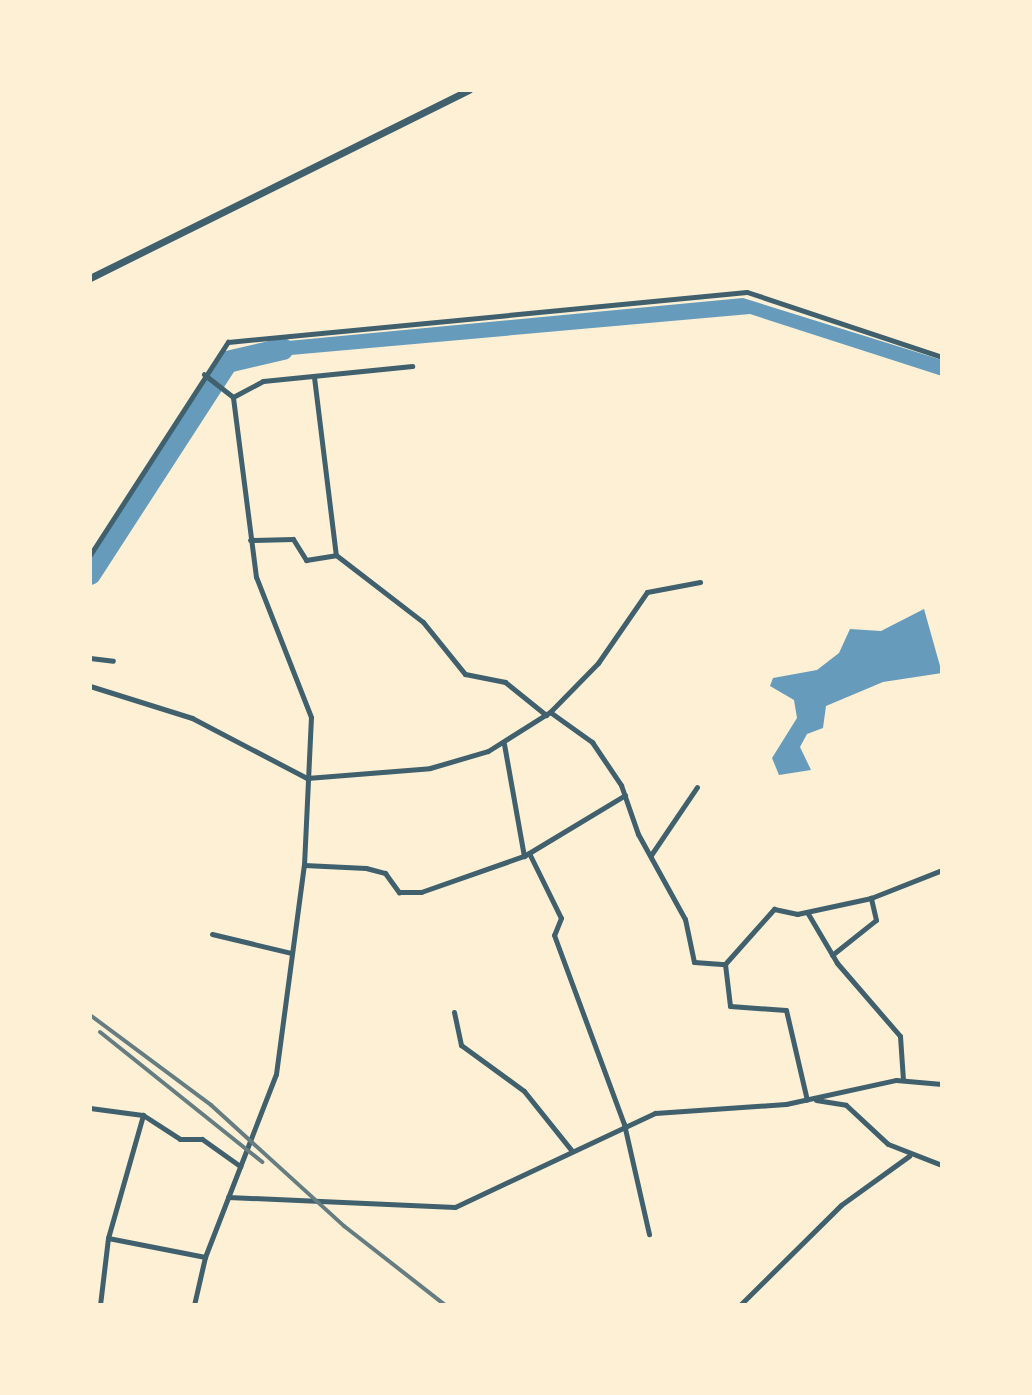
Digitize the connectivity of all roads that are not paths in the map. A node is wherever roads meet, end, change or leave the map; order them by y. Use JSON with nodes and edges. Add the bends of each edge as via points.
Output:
{"nodes":[{"id":1,"x":469,"y":90,"type":"edge"},
{"id":2,"x":90,"y":278,"type":"edge"},
{"id":3,"x":942,"y":357,"type":"edge"},
{"id":4,"x":412,"y":366,"type":"dead end"},
{"id":5,"x":204,"y":374,"type":"junction"},
{"id":6,"x":314,"y":377,"type":"junction"},
{"id":7,"x":233,"y":397,"type":"junction"},
{"id":8,"x":250,"y":540,"type":"junction"},
{"id":9,"x":90,"y":555,"type":"edge"},
{"id":10,"x":336,"y":555,"type":"junction"},
{"id":11,"x":700,"y":582,"type":"dead end"},
{"id":12,"x":90,"y":658,"type":"edge"},
{"id":13,"x":113,"y":661,"type":"dead end"},
{"id":14,"x":90,"y":686,"type":"edge"},
{"id":15,"x":548,"y":714,"type":"junction"},
{"id":16,"x":504,"y":744,"type":"junction"},
{"id":17,"x":307,"y":778,"type":"junction"},
{"id":18,"x":697,"y":787,"type":"dead end"},
{"id":19,"x":625,"y":795,"type":"junction"},
{"id":20,"x":527,"y":854,"type":"junction"},
{"id":21,"x":651,"y":855,"type":"junction"},
{"id":22,"x":304,"y":865,"type":"junction"},
{"id":23,"x":942,"y":870,"type":"edge"},
{"id":24,"x":871,"y":898,"type":"junction"},
{"id":25,"x":807,"y":912,"type":"junction"},
{"id":26,"x":212,"y":934,"type":"dead end"},
{"id":27,"x":291,"y":953,"type":"junction"},
{"id":28,"x":832,"y":955,"type":"junction"},
{"id":29,"x":725,"y":964,"type":"junction"},
{"id":30,"x":454,"y":1012,"type":"dead end"},
{"id":31,"x":903,"y":1080,"type":"junction"},
{"id":32,"x":942,"y":1084,"type":"edge"},
{"id":33,"x":807,"y":1100,"type":"junction"},
{"id":34,"x":90,"y":1108,"type":"edge"},
{"id":35,"x":143,"y":1115,"type":"junction"},
{"id":36,"x":624,"y":1124,"type":"junction"},
{"id":37,"x":572,"y":1151,"type":"junction"},
{"id":38,"x":909,"y":1156,"type":"junction"},
{"id":39,"x":942,"y":1165,"type":"edge"},
{"id":40,"x":240,"y":1166,"type":"junction"},
{"id":41,"x":228,"y":1197,"type":"junction"},
{"id":42,"x":649,"y":1234,"type":"dead end"},
{"id":43,"x":108,"y":1238,"type":"junction"},
{"id":44,"x":205,"y":1257,"type":"junction"},
{"id":45,"x":100,"y":1305,"type":"edge"},
{"id":46,"x":194,"y":1305,"type":"edge"},
{"id":47,"x":740,"y":1305,"type":"edge"}],
"edges":[{"from":1,"to":2,"type":"street"},
{"from":3,"to":5,"type":"street","via":[[747,292],[252,338],[228,342]]},
{"from":4,"to":6,"type":"street"},
{"from":5,"to":7,"type":"street"},
{"from":5,"to":9,"type":"street"},
{"from":6,"to":7,"type":"street","via":[[254,383]]},
{"from":6,"to":10,"type":"street"},
{"from":7,"to":8,"type":"street"},
{"from":8,"to":10,"type":"street","via":[[293,539],[306,560]]},
{"from":8,"to":17,"type":"street","via":[[256,577],[309,705]]},
{"from":10,"to":15,"type":"street","via":[[423,622],[465,674],[505,682]]},
{"from":11,"to":15,"type":"street","via":[[647,592],[598,663]]},
{"from":12,"to":13,"type":"street"},
{"from":14,"to":17,"type":"street","via":[[192,718]]},
{"from":15,"to":16,"type":"street"},
{"from":15,"to":19,"type":"street","via":[[592,742]]},
{"from":16,"to":17,"type":"street","via":[[430,768]]},
{"from":16,"to":20,"type":"street"},
{"from":17,"to":22,"type":"street"},
{"from":18,"to":21,"type":"street"},
{"from":19,"to":20,"type":"street"},
{"from":19,"to":21,"type":"street"},
{"from":20,"to":22,"type":"street","via":[[421,892],[399,892],[385,873],[366,868]]},
{"from":20,"to":36,"type":"street","via":[[561,918],[554,935]]},
{"from":21,"to":29,"type":"street","via":[[685,919],[694,962]]},
{"from":22,"to":27,"type":"street"},
{"from":23,"to":24,"type":"street"},
{"from":24,"to":25,"type":"street"},
{"from":24,"to":28,"type":"street","via":[[876,920]]},
{"from":25,"to":28,"type":"street"},
{"from":25,"to":29,"type":"street","via":[[774,909]]},
{"from":26,"to":27,"type":"street"},
{"from":27,"to":40,"type":"street","via":[[276,1074]]},
{"from":28,"to":31,"type":"street","via":[[900,1036]]},
{"from":29,"to":33,"type":"street","via":[[730,1006],[786,1010]]},
{"from":30,"to":37,"type":"street","via":[[461,1045],[524,1091]]},
{"from":31,"to":32,"type":"street"},
{"from":31,"to":33,"type":"street"},
{"from":33,"to":36,"type":"street","via":[[655,1113]]},
{"from":33,"to":38,"type":"street","via":[[846,1105]]},
{"from":34,"to":35,"type":"street"},
{"from":35,"to":40,"type":"street","via":[[180,1139],[202,1139]]},
{"from":35,"to":43,"type":"street"},
{"from":36,"to":37,"type":"street"},
{"from":36,"to":42,"type":"street"},
{"from":37,"to":41,"type":"street","via":[[455,1207]]},
{"from":38,"to":39,"type":"street"},
{"from":38,"to":47,"type":"street","via":[[841,1205]]},
{"from":40,"to":41,"type":"street"},
{"from":41,"to":44,"type":"street"},
{"from":43,"to":44,"type":"street"},
{"from":43,"to":45,"type":"street"},
{"from":44,"to":46,"type":"street"}]}
